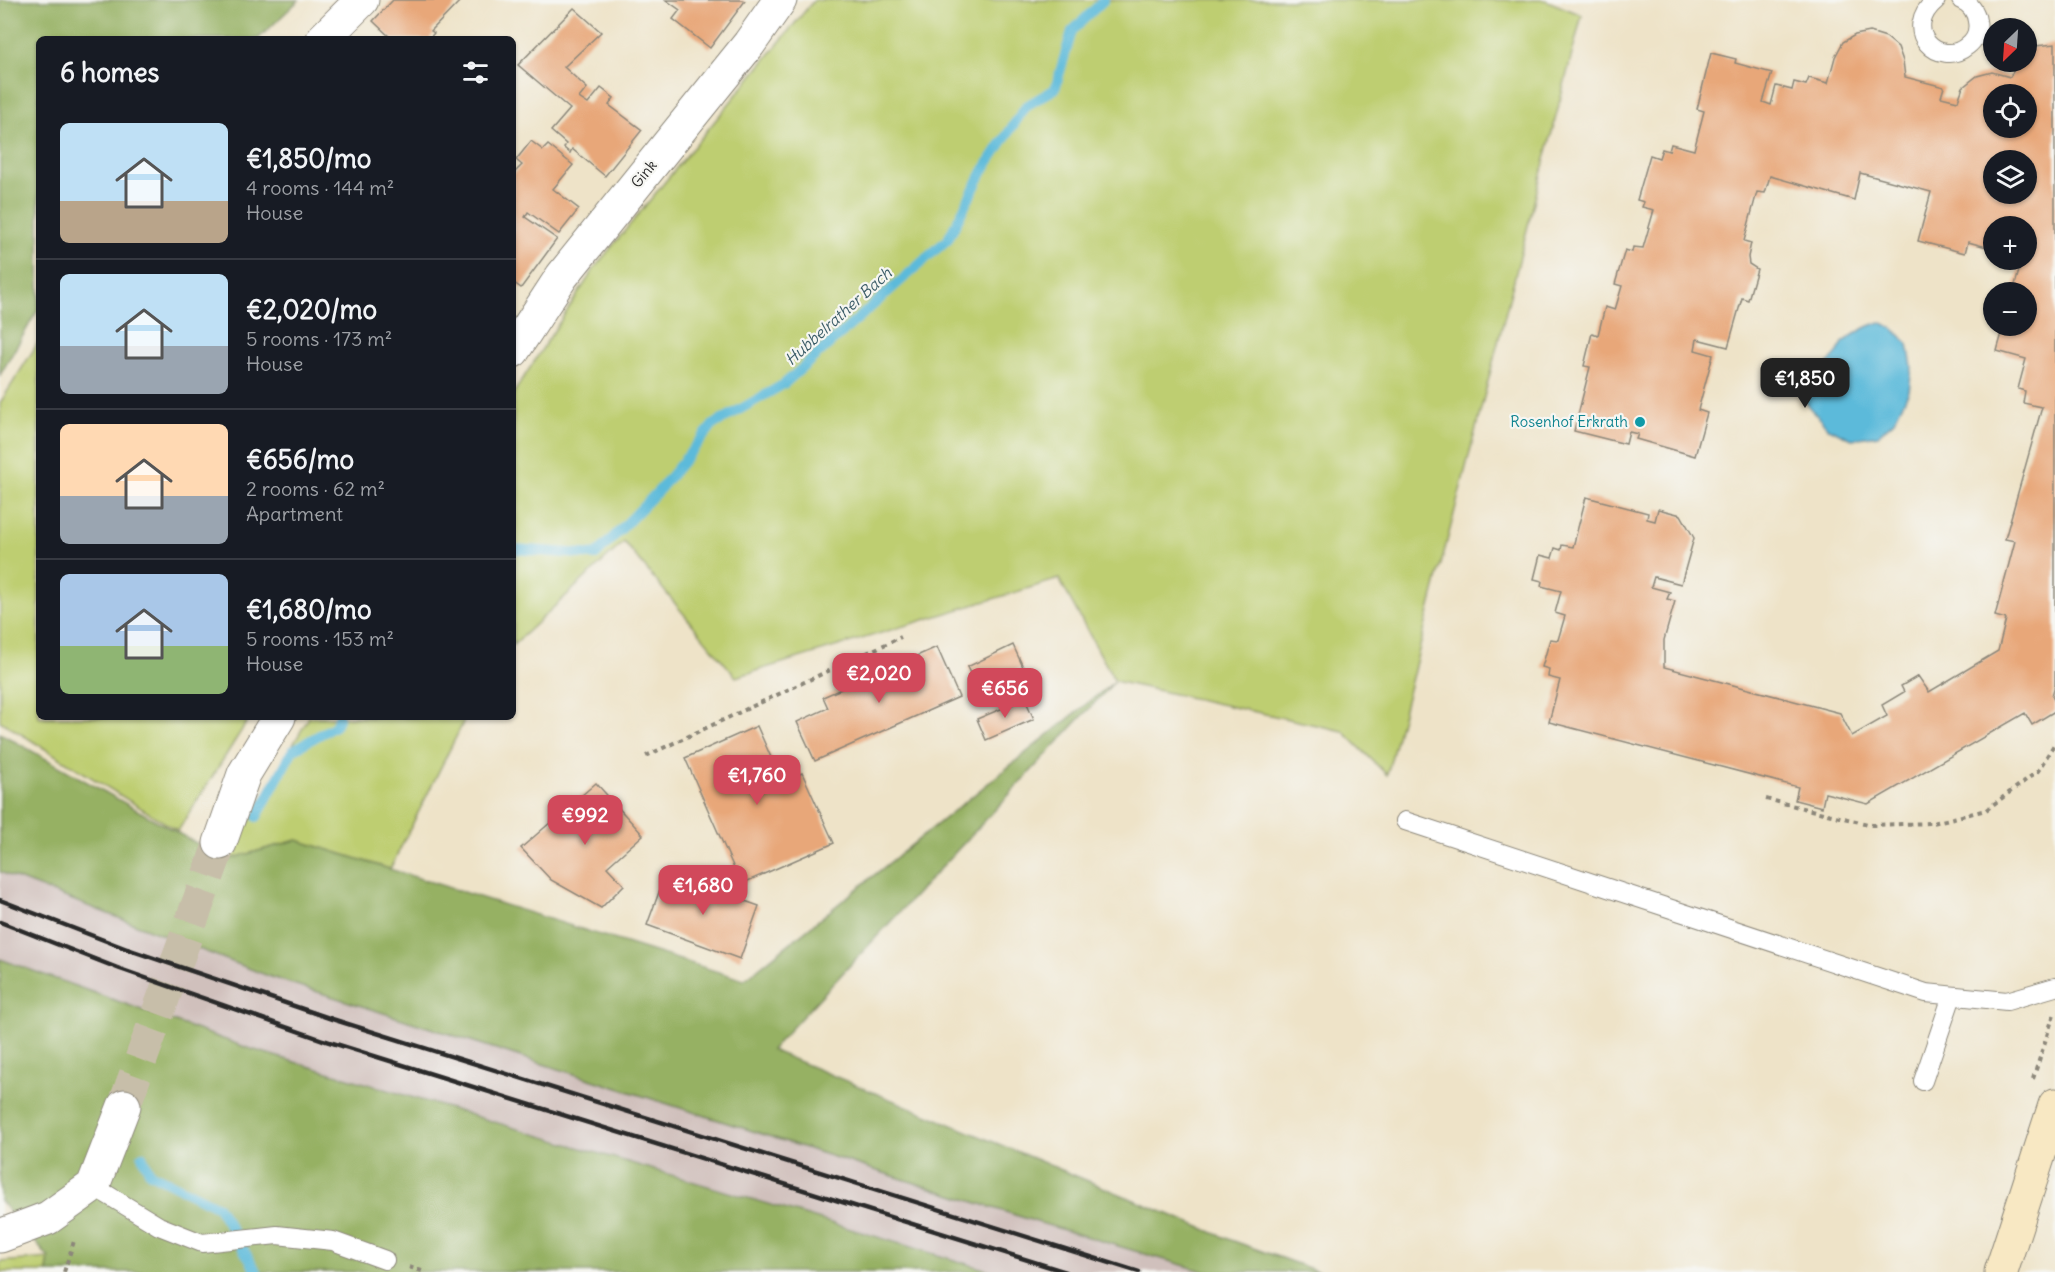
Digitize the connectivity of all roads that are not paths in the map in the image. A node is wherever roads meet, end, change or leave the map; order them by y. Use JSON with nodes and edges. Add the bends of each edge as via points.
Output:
{"nodes":[{"id":1,"x":362,"y":0,"type":"edge"},
{"id":2,"x":780,"y":0,"type":"edge"},
{"id":3,"x":1936,"y":0,"type":"edge"},
{"id":4,"x":1961,"y":0,"type":"edge"},
{"id":5,"x":326,"y":36,"type":"edge"},
{"id":6,"x":516,"y":346,"type":"edge"},
{"id":7,"x":277,"y":720,"type":"edge"},
{"id":8,"x":1405,"y":821,"type":"dead end"},
{"id":9,"x":220,"y":843,"type":"tunnel mouth"},
{"id":10,"x":2055,"y":987,"type":"edge"},
{"id":11,"x":1952,"y":996,"type":"junction"},
{"id":12,"x":1923,"y":1081,"type":"dead end"},
{"id":13,"x":2055,"y":1105,"type":"edge"},
{"id":14,"x":124,"y":1106,"type":"tunnel mouth"},
{"id":15,"x":93,"y":1186,"type":"junction"},
{"id":16,"x":0,"y":1236,"type":"edge"},
{"id":17,"x":385,"y":1260,"type":"dead end"},
{"id":18,"x":2001,"y":1272,"type":"edge"}],
"edges":[{"from":1,"to":5,"type":"street"},
{"from":2,"to":6,"type":"street","name":"Gink","via":[[562,276]]},
{"from":3,"to":4,"type":"lane","via":[[1926,9],[1921,22],[1923,37],[1933,48],[1947,54],[1961,52],[1973,42],[1978,28],[1976,14]]},
{"from":7,"to":9,"type":"street","via":[[244,774]]},
{"from":8,"to":11,"type":"lane","via":[[1926,993]]},
{"from":10,"to":11,"type":"lane","via":[[2007,1001]]},
{"from":11,"to":12,"type":"lane"},
{"from":13,"to":18,"type":"street"},
{"from":14,"to":15,"type":"street"},
{"from":15,"to":16,"type":"street","via":[[48,1218]]},
{"from":15,"to":17,"type":"lane","via":[[159,1226],[202,1242],[277,1235],[333,1241]]}]}
